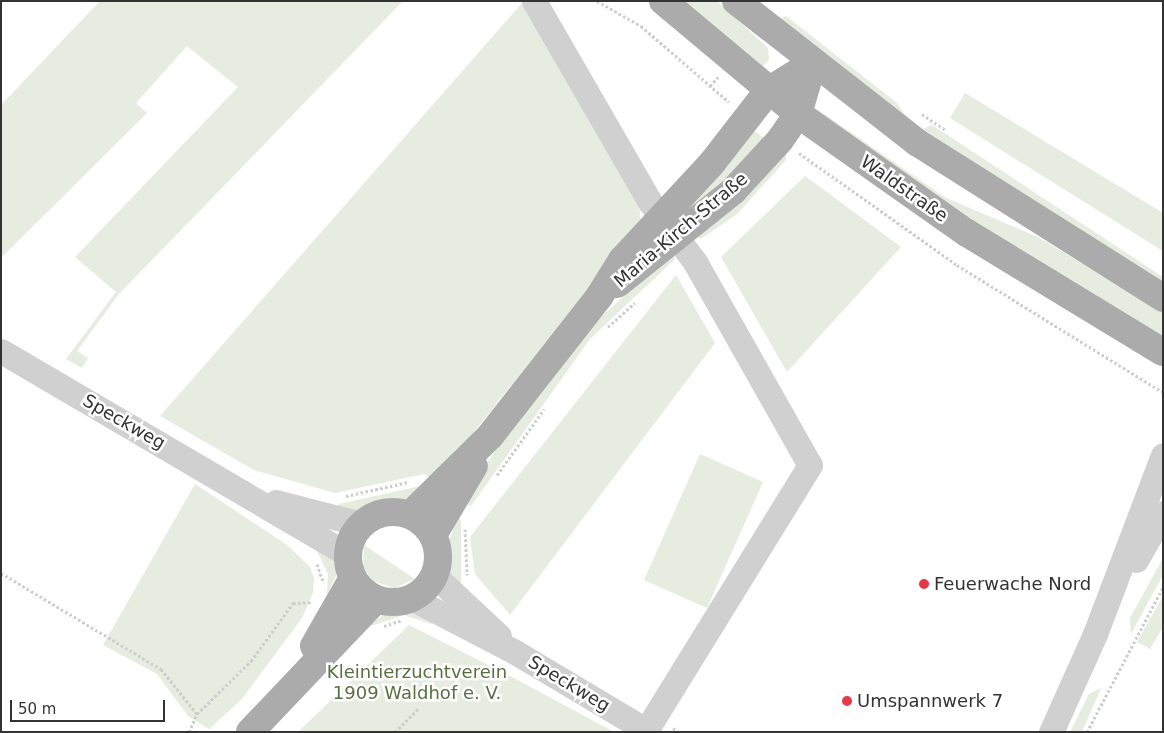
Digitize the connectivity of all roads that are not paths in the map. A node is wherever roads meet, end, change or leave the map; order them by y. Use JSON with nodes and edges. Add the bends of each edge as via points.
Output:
{"nodes":[{"id":1,"x":534,"y":1,"type":"edge"},
{"id":2,"x":663,"y":1,"type":"edge"},
{"id":3,"x":736,"y":1,"type":"edge"},
{"id":4,"x":813,"y":63,"type":"junction"},
{"id":5,"x":768,"y":91,"type":"junction"},
{"id":6,"x":798,"y":114,"type":"junction"},
{"id":7,"x":669,"y":227,"type":"junction"},
{"id":8,"x":1163,"y":298,"type":"edge"},
{"id":9,"x":1,"y":351,"type":"edge"},
{"id":10,"x":1163,"y":352,"type":"edge"},
{"id":11,"x":490,"y":436,"type":"junction"},
{"id":12,"x":1163,"y":455,"type":"edge"},
{"id":13,"x":248,"y":493,"type":"junction"},
{"id":14,"x":1163,"y":513,"type":"edge"},
{"id":15,"x":410,"y":515,"type":"junction"},
{"id":16,"x":361,"y":524,"type":"junction"},
{"id":17,"x":433,"y":536,"type":"junction"},
{"id":18,"x":350,"y":566,"type":"junction"},
{"id":19,"x":434,"y":575,"type":"junction"},
{"id":20,"x":376,"y":599,"type":"junction"},
{"id":21,"x":409,"y":609,"type":"junction"},
{"id":22,"x":1095,"y":634,"type":"junction"},
{"id":23,"x":515,"y":652,"type":"junction"},
{"id":24,"x":292,"y":684,"type":"junction"},
{"id":25,"x":647,"y":731,"type":"edge"},
{"id":26,"x":250,"y":732,"type":"edge"},
{"id":27,"x":1051,"y":732,"type":"edge"}],
"edges":[{"from":1,"to":7,"type":"street"},
{"from":2,"to":5,"type":"main road","name":"Waldstraße"},
{"from":3,"to":4,"type":"main road"},
{"from":4,"to":5,"type":"main road","name":"Maria-Kirch-Straße"},
{"from":4,"to":6,"type":"main road","name":"Maria-Kirch-Straße"},
{"from":4,"to":8,"type":"main road","via":[[976,182]]},
{"from":5,"to":6,"type":"main road","name":"Waldstraße"},
{"from":5,"to":7,"type":"main road","name":"Maria-Kirch-Straße","via":[[746,116]]},
{"from":6,"to":7,"type":"main road","name":"Maria-Kirch-Straße","via":[[790,151],[733,191]]},
{"from":6,"to":10,"type":"main road","name":"Waldstraße","via":[[967,233]]},
{"from":7,"to":11,"type":"main road","name":"Maria-Kirch-Straße","via":[[599,297]]},
{"from":7,"to":25,"type":"street","via":[[810,465]]},
{"from":9,"to":13,"type":"street","name":"Speckweg"},
{"from":11,"to":15,"type":"main road","name":"Maria-Kirch-Straße"},
{"from":11,"to":17,"type":"main road","name":"Maria-Kirch-Straße"},
{"from":12,"to":22,"type":"street"},
{"from":13,"to":16,"type":"street","name":"Speckweg"},
{"from":13,"to":18,"type":"street","name":"Speckweg"},
{"from":14,"to":22,"type":"street"},
{"from":15,"to":16,"type":"main road","via":[[384,513]]},
{"from":15,"to":17,"type":"main road"},
{"from":16,"to":18,"type":"main road"},
{"from":17,"to":19,"type":"main road","via":[[438,562]]},
{"from":18,"to":20,"type":"main road"},
{"from":18,"to":24,"type":"main road"},
{"from":19,"to":21,"type":"main road"},
{"from":19,"to":23,"type":"street","name":"Speckweg"},
{"from":20,"to":21,"type":"main road"},
{"from":20,"to":24,"type":"main road"},
{"from":21,"to":23,"type":"street","name":"Speckweg"},
{"from":22,"to":27,"type":"street"},
{"from":23,"to":25,"type":"street","name":"Speckweg"},
{"from":24,"to":26,"type":"main road"}]}
